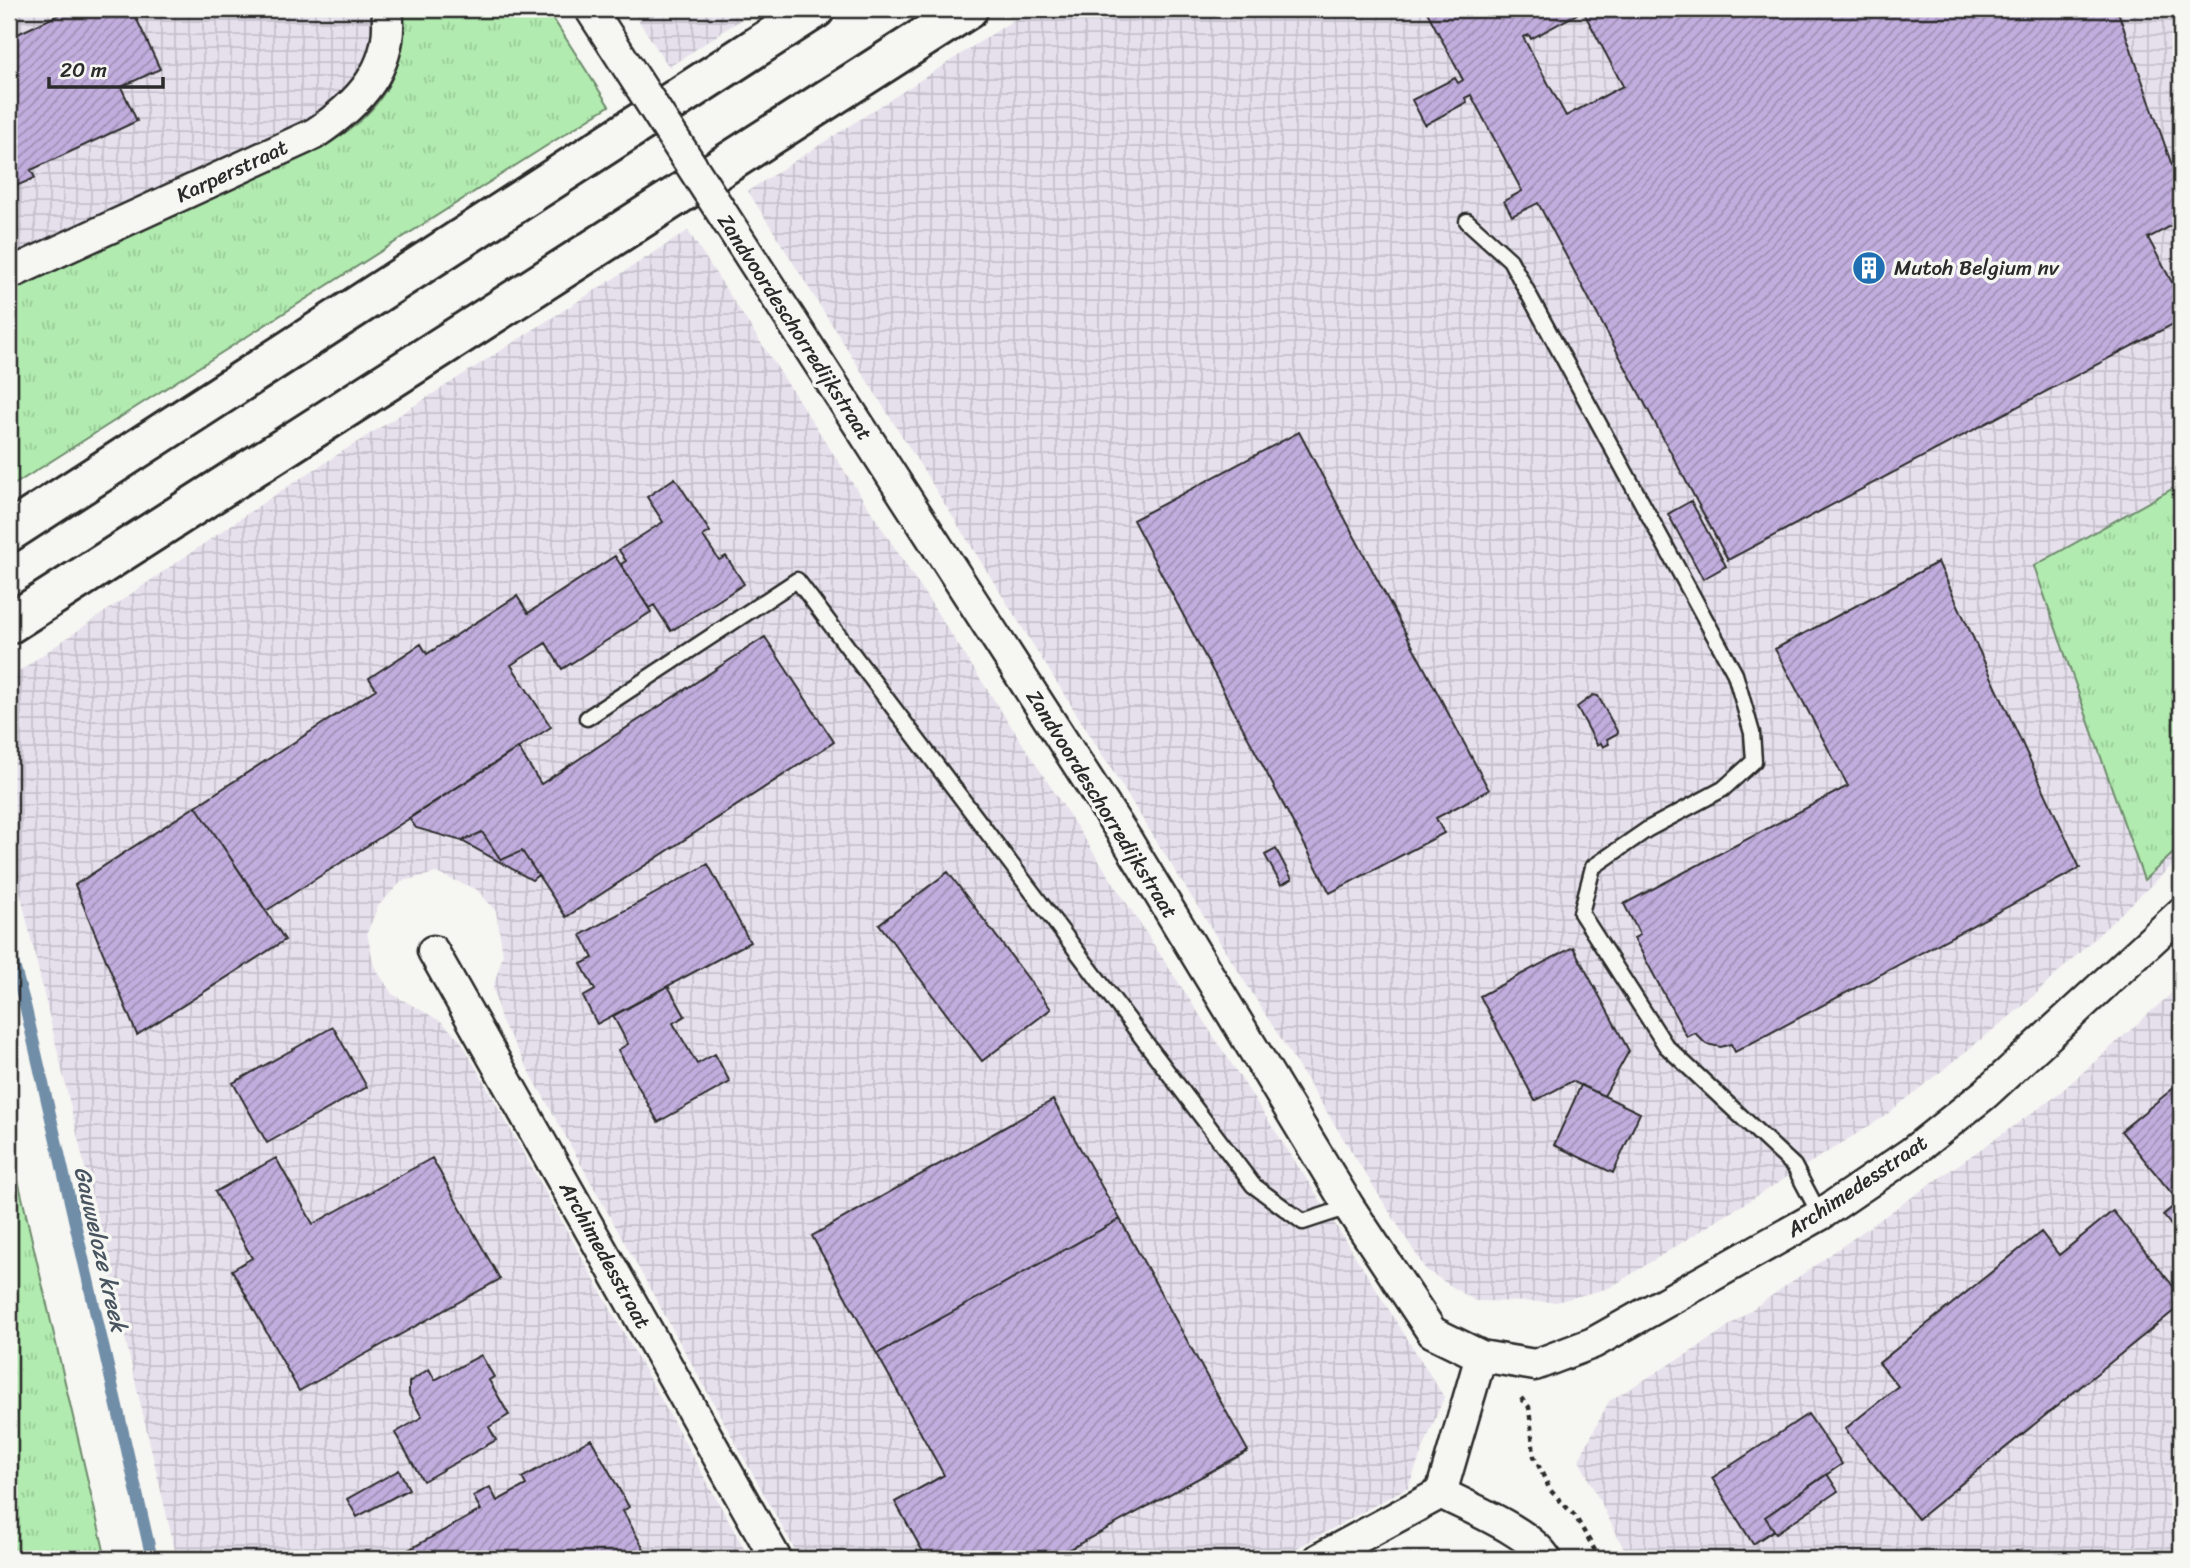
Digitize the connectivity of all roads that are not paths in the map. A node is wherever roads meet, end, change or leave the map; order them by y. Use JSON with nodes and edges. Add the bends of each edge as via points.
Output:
{"nodes":[{"id":1,"x":387,"y":9,"type":"edge"},
{"id":2,"x":815,"y":9,"type":"edge"},
{"id":3,"x":968,"y":9,"type":"edge"},
{"id":4,"x":590,"y":10,"type":"edge"},
{"id":5,"x":1467,"y":221,"type":"dead end"},
{"id":6,"x":9,"y":274,"type":"edge"},
{"id":7,"x":9,"y":532,"type":"edge"},
{"id":8,"x":9,"y":624,"type":"edge"},
{"id":9,"x":587,"y":718,"type":"dead end"},
{"id":10,"x":2181,"y":914,"type":"edge"},
{"id":11,"x":433,"y":951,"type":"dead end"},
{"id":12,"x":1349,"y":1207,"type":"junction"},
{"id":13,"x":1819,"y":1215,"type":"junction"},
{"id":14,"x":1481,"y":1356,"type":"junction"},
{"id":15,"x":1441,"y":1493,"type":"junction"},
{"id":16,"x":776,"y":1559,"type":"edge"},
{"id":17,"x":1319,"y":1559,"type":"edge"},
{"id":18,"x":1546,"y":1559,"type":"edge"}],
"edges":[{"from":1,"to":6,"type":"street","name":"Karperstraat","via":[[387,50],[382,62],[360,99],[339,117],[314,134]]},
{"from":2,"to":7,"type":"highway"},
{"from":3,"to":8,"type":"highway"},
{"from":4,"to":12,"type":"street","name":"Zandvoordeschorredijkstraat","bridge":true,"via":[[1128,842]]},
{"from":5,"to":13,"type":"lane","via":[[1510,260],[1735,674],[1752,733],[1754,761],[1723,789],[1647,829],[1593,867],[1581,913],[1666,1045],[1794,1166]]},
{"from":9,"to":12,"type":"lane","via":[[797,580],[1253,1185],[1303,1222]]},
{"from":10,"to":13,"type":"street","name":"Archimedesstraat","via":[[1985,1094],[1912,1153]]},
{"from":11,"to":16,"type":"street","name":"Archimedesstraat"},
{"from":12,"to":14,"type":"street","name":"Zandvoordeschorredijkstraat","via":[[1432,1332]]},
{"from":13,"to":14,"type":"street","name":"Archimedesstraat","via":[[1593,1343],[1535,1365]]},
{"from":14,"to":15,"type":"street"},
{"from":15,"to":17,"type":"street"},
{"from":15,"to":18,"type":"street","via":[[1500,1524],[1541,1550]]}]}
